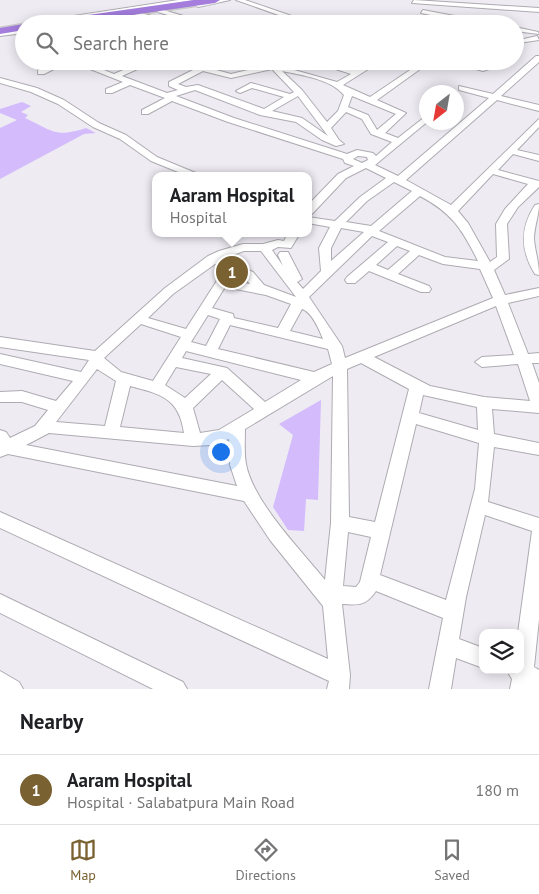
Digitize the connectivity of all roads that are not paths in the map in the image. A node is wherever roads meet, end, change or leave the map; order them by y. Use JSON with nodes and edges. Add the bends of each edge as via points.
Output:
{"nodes":[{"id":1,"x":191,"y":0,"type":"edge"},
{"id":2,"x":201,"y":0,"type":"edge"},
{"id":3,"x":215,"y":0,"type":"edge"},
{"id":4,"x":227,"y":0,"type":"edge"},
{"id":5,"x":239,"y":0,"type":"edge"},
{"id":6,"x":247,"y":0,"type":"edge"},
{"id":7,"x":413,"y":1,"type":"edge"},
{"id":8,"x":539,"y":10,"type":"edge"},
{"id":9,"x":160,"y":11,"type":"junction"},
{"id":10,"x":423,"y":12,"type":"junction"},
{"id":11,"x":95,"y":15,"type":"edge"},
{"id":12,"x":96,"y":15,"type":"edge"},
{"id":13,"x":109,"y":15,"type":"edge"},
{"id":14,"x":141,"y":15,"type":"edge"},
{"id":15,"x":172,"y":15,"type":"edge"},
{"id":16,"x":285,"y":15,"type":"edge"},
{"id":17,"x":292,"y":15,"type":"edge"},
{"id":18,"x":429,"y":15,"type":"edge"},
{"id":19,"x":439,"y":15,"type":"edge"},
{"id":20,"x":15,"y":28,"type":"edge"},
{"id":21,"x":0,"y":30,"type":"edge"},
{"id":22,"x":15,"y":30,"type":"edge"},
{"id":23,"x":12,"y":32,"type":"junction"},
{"id":24,"x":15,"y":34,"type":"edge"},
{"id":25,"x":539,"y":58,"type":"edge"},
{"id":26,"x":46,"y":70,"type":"edge"},
{"id":27,"x":104,"y":70,"type":"edge"},
{"id":28,"x":130,"y":70,"type":"edge"},
{"id":29,"x":198,"y":70,"type":"edge"},
{"id":30,"x":210,"y":70,"type":"edge"},
{"id":31,"x":257,"y":70,"type":"edge"},
{"id":32,"x":280,"y":70,"type":"edge"},
{"id":33,"x":291,"y":70,"type":"edge"},
{"id":34,"x":324,"y":70,"type":"dead end"},
{"id":35,"x":347,"y":70,"type":"edge"},
{"id":36,"x":363,"y":70,"type":"edge"},
{"id":37,"x":416,"y":70,"type":"edge"},
{"id":38,"x":41,"y":72,"type":"dead end"},
{"id":39,"x":358,"y":73,"type":"junction"},
{"id":40,"x":116,"y":76,"type":"junction"},
{"id":41,"x":313,"y":77,"type":"junction"},
{"id":42,"x":0,"y":80,"type":"edge"},
{"id":43,"x":322,"y":80,"type":"junction"},
{"id":44,"x":130,"y":82,"type":"junction"},
{"id":45,"x":290,"y":82,"type":"junction"},
{"id":46,"x":338,"y":85,"type":"junction"},
{"id":47,"x":464,"y":88,"type":"edge"},
{"id":48,"x":184,"y":89,"type":"junction"},
{"id":49,"x":240,"y":90,"type":"dead end"},
{"id":50,"x":109,"y":91,"type":"dead end"},
{"id":51,"x":347,"y":91,"type":"junction"},
{"id":52,"x":295,"y":94,"type":"junction"},
{"id":53,"x":171,"y":96,"type":"junction"},
{"id":54,"x":223,"y":96,"type":"junction"},
{"id":55,"x":497,"y":97,"type":"junction"},
{"id":56,"x":375,"y":102,"type":"junction"},
{"id":57,"x":201,"y":108,"type":"junction"},
{"id":58,"x":344,"y":108,"type":"junction"},
{"id":59,"x":539,"y":108,"type":"edge"},
{"id":60,"x":145,"y":112,"type":"dead end"},
{"id":61,"x":265,"y":112,"type":"junction"},
{"id":62,"x":365,"y":116,"type":"junction"},
{"id":63,"x":395,"y":121,"type":"junction"},
{"id":64,"x":244,"y":124,"type":"junction"},
{"id":65,"x":538,"y":125,"type":"edge"},
{"id":66,"x":417,"y":127,"type":"joint"},
{"id":67,"x":326,"y":128,"type":"junction"},
{"id":68,"x":378,"y":134,"type":"junction"},
{"id":69,"x":399,"y":143,"type":"junction"},
{"id":70,"x":338,"y":144,"type":"junction"},
{"id":71,"x":511,"y":151,"type":"junction"},
{"id":72,"x":362,"y":153,"type":"junction"},
{"id":73,"x":348,"y":157,"type":"junction"},
{"id":74,"x":539,"y":158,"type":"edge"},
{"id":75,"x":367,"y":165,"type":"junction"},
{"id":76,"x":492,"y":171,"type":"junction"},
{"id":77,"x":187,"y":172,"type":"edge"},
{"id":78,"x":396,"y":180,"type":"junction"},
{"id":79,"x":537,"y":184,"type":"edge"},
{"id":80,"x":418,"y":192,"type":"junction"},
{"id":81,"x":312,"y":197,"type":"edge"},
{"id":82,"x":539,"y":207,"type":"edge"},
{"id":83,"x":312,"y":208,"type":"edge"},
{"id":84,"x":452,"y":211,"type":"junction"},
{"id":85,"x":312,"y":220,"type":"edge"},
{"id":86,"x":340,"y":224,"type":"junction"},
{"id":87,"x":373,"y":231,"type":"junction"},
{"id":88,"x":279,"y":237,"type":"edge"},
{"id":89,"x":292,"y":237,"type":"edge"},
{"id":90,"x":395,"y":242,"type":"junction"},
{"id":91,"x":270,"y":249,"type":"junction"},
{"id":92,"x":285,"y":250,"type":"junction"},
{"id":93,"x":417,"y":251,"type":"junction"},
{"id":94,"x":212,"y":259,"type":"junction"},
{"id":95,"x":368,"y":266,"type":"junction"},
{"id":96,"x":485,"y":267,"type":"junction"},
{"id":97,"x":539,"y":271,"type":"edge"},
{"id":98,"x":327,"y":272,"type":"junction"},
{"id":99,"x":390,"y":275,"type":"junction"},
{"id":100,"x":351,"y":280,"type":"dead end"},
{"id":101,"x":426,"y":289,"type":"dead end"},
{"id":102,"x":266,"y":291,"type":"junction"},
{"id":103,"x":539,"y":292,"type":"edge"},
{"id":104,"x":300,"y":297,"type":"junction"},
{"id":105,"x":500,"y":300,"type":"junction"},
{"id":106,"x":204,"y":310,"type":"junction"},
{"id":107,"x":138,"y":319,"type":"junction"},
{"id":108,"x":226,"y":320,"type":"junction"},
{"id":109,"x":282,"y":333,"type":"junction"},
{"id":110,"x":186,"y":340,"type":"junction"},
{"id":111,"x":0,"y":342,"type":"edge"},
{"id":112,"x":335,"y":346,"type":"junction"},
{"id":113,"x":210,"y":352,"type":"junction"},
{"id":114,"x":361,"y":357,"type":"junction"},
{"id":115,"x":97,"y":358,"type":"junction"},
{"id":116,"x":539,"y":358,"type":"edge"},
{"id":117,"x":0,"y":359,"type":"edge"},
{"id":118,"x":523,"y":359,"type":"junction"},
{"id":119,"x":173,"y":362,"type":"junction"},
{"id":120,"x":482,"y":362,"type":"dead end"},
{"id":121,"x":340,"y":366,"type":"junction"},
{"id":122,"x":222,"y":372,"type":"junction"},
{"id":123,"x":84,"y":378,"type":"junction"},
{"id":124,"x":315,"y":378,"type":"junction"},
{"id":125,"x":124,"y":380,"type":"junction"},
{"id":126,"x":156,"y":388,"type":"junction"},
{"id":127,"x":417,"y":388,"type":"junction"},
{"id":128,"x":0,"y":396,"type":"edge"},
{"id":129,"x":484,"y":403,"type":"junction"},
{"id":130,"x":539,"y":406,"type":"edge"},
{"id":131,"x":184,"y":407,"type":"junction"},
{"id":132,"x":58,"y":408,"type":"junction"},
{"id":133,"x":263,"y":409,"type":"junction"},
{"id":134,"x":410,"y":416,"type":"junction"},
{"id":135,"x":237,"y":426,"type":"junction"},
{"id":136,"x":42,"y":428,"type":"junction"},
{"id":137,"x":111,"y":433,"type":"junction"},
{"id":138,"x":487,"y":439,"type":"junction"},
{"id":139,"x":194,"y":440,"type":"junction"},
{"id":140,"x":3,"y":445,"type":"edge"},
{"id":141,"x":539,"y":450,"type":"edge"},
{"id":142,"x":249,"y":495,"type":"junction"},
{"id":143,"x":479,"y":506,"type":"junction"},
{"id":144,"x":0,"y":520,"type":"edge"},
{"id":145,"x":340,"y":523,"type":"junction"},
{"id":146,"x":539,"y":526,"type":"edge"},
{"id":147,"x":381,"y":531,"type":"junction"},
{"id":148,"x":539,"y":534,"type":"edge"},
{"id":149,"x":369,"y":580,"type":"junction"},
{"id":150,"x":332,"y":599,"type":"junction"},
{"id":151,"x":0,"y":603,"type":"edge"},
{"id":152,"x":454,"y":613,"type":"junction"},
{"id":153,"x":448,"y":645,"type":"junction"},
{"id":154,"x":479,"y":657,"type":"edge"},
{"id":155,"x":525,"y":678,"type":"edge"},
{"id":156,"x":0,"y":682,"type":"edge"},
{"id":157,"x":339,"y":682,"type":"edge"},
{"id":158,"x":12,"y":689,"type":"edge"},
{"id":159,"x":176,"y":689,"type":"edge"},
{"id":160,"x":440,"y":689,"type":"edge"}],
"edges":[{"from":1,"to":11,"type":"street"},
{"from":2,"to":12,"type":"highway"},
{"from":3,"to":13,"type":"highway"},
{"from":4,"to":9,"type":"street"},
{"from":5,"to":16,"type":"street"},
{"from":6,"to":17,"type":"street"},
{"from":7,"to":8,"type":"street"},
{"from":7,"to":10,"type":"street"},
{"from":9,"to":14,"type":"street"},
{"from":9,"to":15,"type":"street"},
{"from":10,"to":18,"type":"street"},
{"from":10,"to":19,"type":"street"},
{"from":20,"to":21,"type":"highway"},
{"from":21,"to":23,"type":"street"},
{"from":22,"to":23,"type":"street"},
{"from":23,"to":24,"type":"street"},
{"from":25,"to":55,"type":"street"},
{"from":26,"to":38,"type":"street"},
{"from":27,"to":40,"type":"street"},
{"from":28,"to":40,"type":"street"},
{"from":29,"to":48,"type":"street","via":[[172,84]]},
{"from":30,"to":31,"type":"street","via":[[235,76]]},
{"from":32,"to":45,"type":"street"},
{"from":33,"to":41,"type":"street"},
{"from":34,"to":41,"type":"street"},
{"from":35,"to":39,"type":"street"},
{"from":36,"to":39,"type":"street"},
{"from":37,"to":56,"type":"street"},
{"from":39,"to":46,"type":"street"},
{"from":40,"to":44,"type":"street"},
{"from":41,"to":43,"type":"street"},
{"from":42,"to":77,"type":"street","via":[[60,102],[96,125],[123,137],[154,160]]},
{"from":43,"to":45,"type":"street"},
{"from":43,"to":46,"type":"street"},
{"from":44,"to":50,"type":"street"},
{"from":44,"to":53,"type":"street"},
{"from":45,"to":52,"type":"street"},
{"from":46,"to":51,"type":"street"},
{"from":47,"to":55,"type":"street"},
{"from":48,"to":53,"type":"street"},
{"from":48,"to":54,"type":"street","via":[[194,86]]},
{"from":49,"to":52,"type":"street","via":[[251,85]]},
{"from":51,"to":56,"type":"street"},
{"from":51,"to":58,"type":"street"},
{"from":52,"to":61,"type":"street"},
{"from":52,"to":67,"type":"street"},
{"from":53,"to":57,"type":"street"},
{"from":53,"to":60,"type":"street"},
{"from":54,"to":57,"type":"street"},
{"from":54,"to":61,"type":"street"},
{"from":55,"to":59,"type":"street"},
{"from":55,"to":78,"type":"street"},
{"from":56,"to":62,"type":"street"},
{"from":56,"to":63,"type":"street","via":[[402,113]]},
{"from":57,"to":64,"type":"street"},
{"from":58,"to":62,"type":"street"},
{"from":58,"to":67,"type":"street"},
{"from":61,"to":64,"type":"street"},
{"from":61,"to":70,"type":"street","via":[[300,120]]},
{"from":62,"to":68,"type":"street"},
{"from":63,"to":66,"type":"street"},
{"from":63,"to":68,"type":"street"},
{"from":64,"to":73,"type":"street"},
{"from":65,"to":71,"type":"street"},
{"from":66,"to":69,"type":"street"},
{"from":67,"to":70,"type":"street"},
{"from":68,"to":69,"type":"street"},
{"from":69,"to":72,"type":"street"},
{"from":69,"to":75,"type":"street"},
{"from":70,"to":73,"type":"street"},
{"from":71,"to":74,"type":"street"},
{"from":71,"to":76,"type":"street"},
{"from":72,"to":73,"type":"street"},
{"from":72,"to":75,"type":"street","via":[[372,157]]},
{"from":73,"to":75,"type":"street","via":[[350,163]]},
{"from":73,"to":81,"type":"street"},
{"from":75,"to":78,"type":"street"},
{"from":75,"to":83,"type":"street","via":[[342,176]]},
{"from":76,"to":79,"type":"street"},
{"from":76,"to":84,"type":"street"},
{"from":78,"to":80,"type":"street"},
{"from":78,"to":86,"type":"street","via":[[370,194]]},
{"from":79,"to":96,"type":"street","via":[[516,203],[502,222],[503,259]]},
{"from":80,"to":84,"type":"street"},
{"from":80,"to":87,"type":"street"},
{"from":82,"to":97,"type":"street","via":[[527,234],[532,260]]},
{"from":84,"to":96,"type":"street","via":[[470,234]]},
{"from":85,"to":86,"type":"street"},
{"from":86,"to":87,"type":"street"},
{"from":86,"to":98,"type":"street","via":[[324,250]]},
{"from":87,"to":90,"type":"street"},
{"from":87,"to":98,"type":"street"},
{"from":88,"to":91,"type":"street"},
{"from":89,"to":92,"type":"street"},
{"from":90,"to":93,"type":"street"},
{"from":90,"to":95,"type":"street"},
{"from":91,"to":92,"type":"street"},
{"from":91,"to":94,"type":"street","via":[[232,249]]},
{"from":91,"to":104,"type":"street"},
{"from":92,"to":104,"type":"street"},
{"from":93,"to":96,"type":"street","via":[[443,260]]},
{"from":93,"to":99,"type":"street"},
{"from":94,"to":102,"type":"street","via":[[249,275]]},
{"from":94,"to":107,"type":"street"},
{"from":95,"to":99,"type":"street"},
{"from":95,"to":100,"type":"street"},
{"from":96,"to":105,"type":"street"},
{"from":98,"to":104,"type":"street"},
{"from":99,"to":101,"type":"street"},
{"from":102,"to":104,"type":"street"},
{"from":102,"to":106,"type":"street","via":[[222,282]]},
{"from":103,"to":105,"type":"street"},
{"from":104,"to":109,"type":"street"},
{"from":104,"to":112,"type":"street","via":[[313,308]]},
{"from":105,"to":114,"type":"street"},
{"from":105,"to":118,"type":"street"},
{"from":106,"to":108,"type":"street","via":[[225,315],[228,317]]},
{"from":106,"to":110,"type":"street"},
{"from":107,"to":110,"type":"street"},
{"from":107,"to":115,"type":"street"},
{"from":108,"to":109,"type":"street"},
{"from":108,"to":113,"type":"street"},
{"from":109,"to":112,"type":"street"},
{"from":110,"to":113,"type":"street"},
{"from":110,"to":119,"type":"street"},
{"from":111,"to":115,"type":"street"},
{"from":112,"to":121,"type":"street"},
{"from":113,"to":124,"type":"street"},
{"from":114,"to":121,"type":"street"},
{"from":114,"to":127,"type":"street"},
{"from":115,"to":123,"type":"street"},
{"from":115,"to":125,"type":"street","via":[[113,375]]},
{"from":116,"to":118,"type":"street"},
{"from":117,"to":123,"type":"street"},
{"from":118,"to":120,"type":"street"},
{"from":118,"to":130,"type":"street"},
{"from":119,"to":122,"type":"street","via":[[191,363]]},
{"from":119,"to":126,"type":"street"},
{"from":121,"to":124,"type":"street"},
{"from":121,"to":145,"type":"street"},
{"from":122,"to":131,"type":"street"},
{"from":122,"to":133,"type":"street","via":[[241,385]]},
{"from":123,"to":132,"type":"street"},
{"from":124,"to":133,"type":"street"},
{"from":125,"to":126,"type":"street"},
{"from":125,"to":137,"type":"street"},
{"from":126,"to":131,"type":"street"},
{"from":127,"to":129,"type":"street"},
{"from":127,"to":134,"type":"street"},
{"from":128,"to":132,"type":"street","via":[[26,396]]},
{"from":129,"to":130,"type":"street"},
{"from":129,"to":138,"type":"street"},
{"from":131,"to":139,"type":"street"},
{"from":132,"to":136,"type":"street"},
{"from":133,"to":135,"type":"street"},
{"from":134,"to":138,"type":"street"},
{"from":134,"to":147,"type":"street"},
{"from":135,"to":139,"type":"street","via":[[212,440]]},
{"from":135,"to":142,"type":"street","via":[[238,465]]},
{"from":136,"to":137,"type":"street"},
{"from":136,"to":140,"type":"street"},
{"from":137,"to":139,"type":"street"},
{"from":138,"to":141,"type":"street"},
{"from":138,"to":143,"type":"street"},
{"from":140,"to":142,"type":"street"},
{"from":142,"to":150,"type":"street","via":[[276,534]]},
{"from":143,"to":146,"type":"street"},
{"from":143,"to":152,"type":"street"},
{"from":144,"to":157,"type":"street"},
{"from":145,"to":147,"type":"street"},
{"from":145,"to":150,"type":"street"},
{"from":147,"to":149,"type":"street"},
{"from":148,"to":155,"type":"street"},
{"from":149,"to":150,"type":"street","via":[[368,587],[360,596]]},
{"from":149,"to":152,"type":"street"},
{"from":150,"to":157,"type":"street"},
{"from":151,"to":159,"type":"street"},
{"from":152,"to":153,"type":"street"},
{"from":153,"to":154,"type":"street"},
{"from":153,"to":160,"type":"street"},
{"from":156,"to":158,"type":"street"}]}
